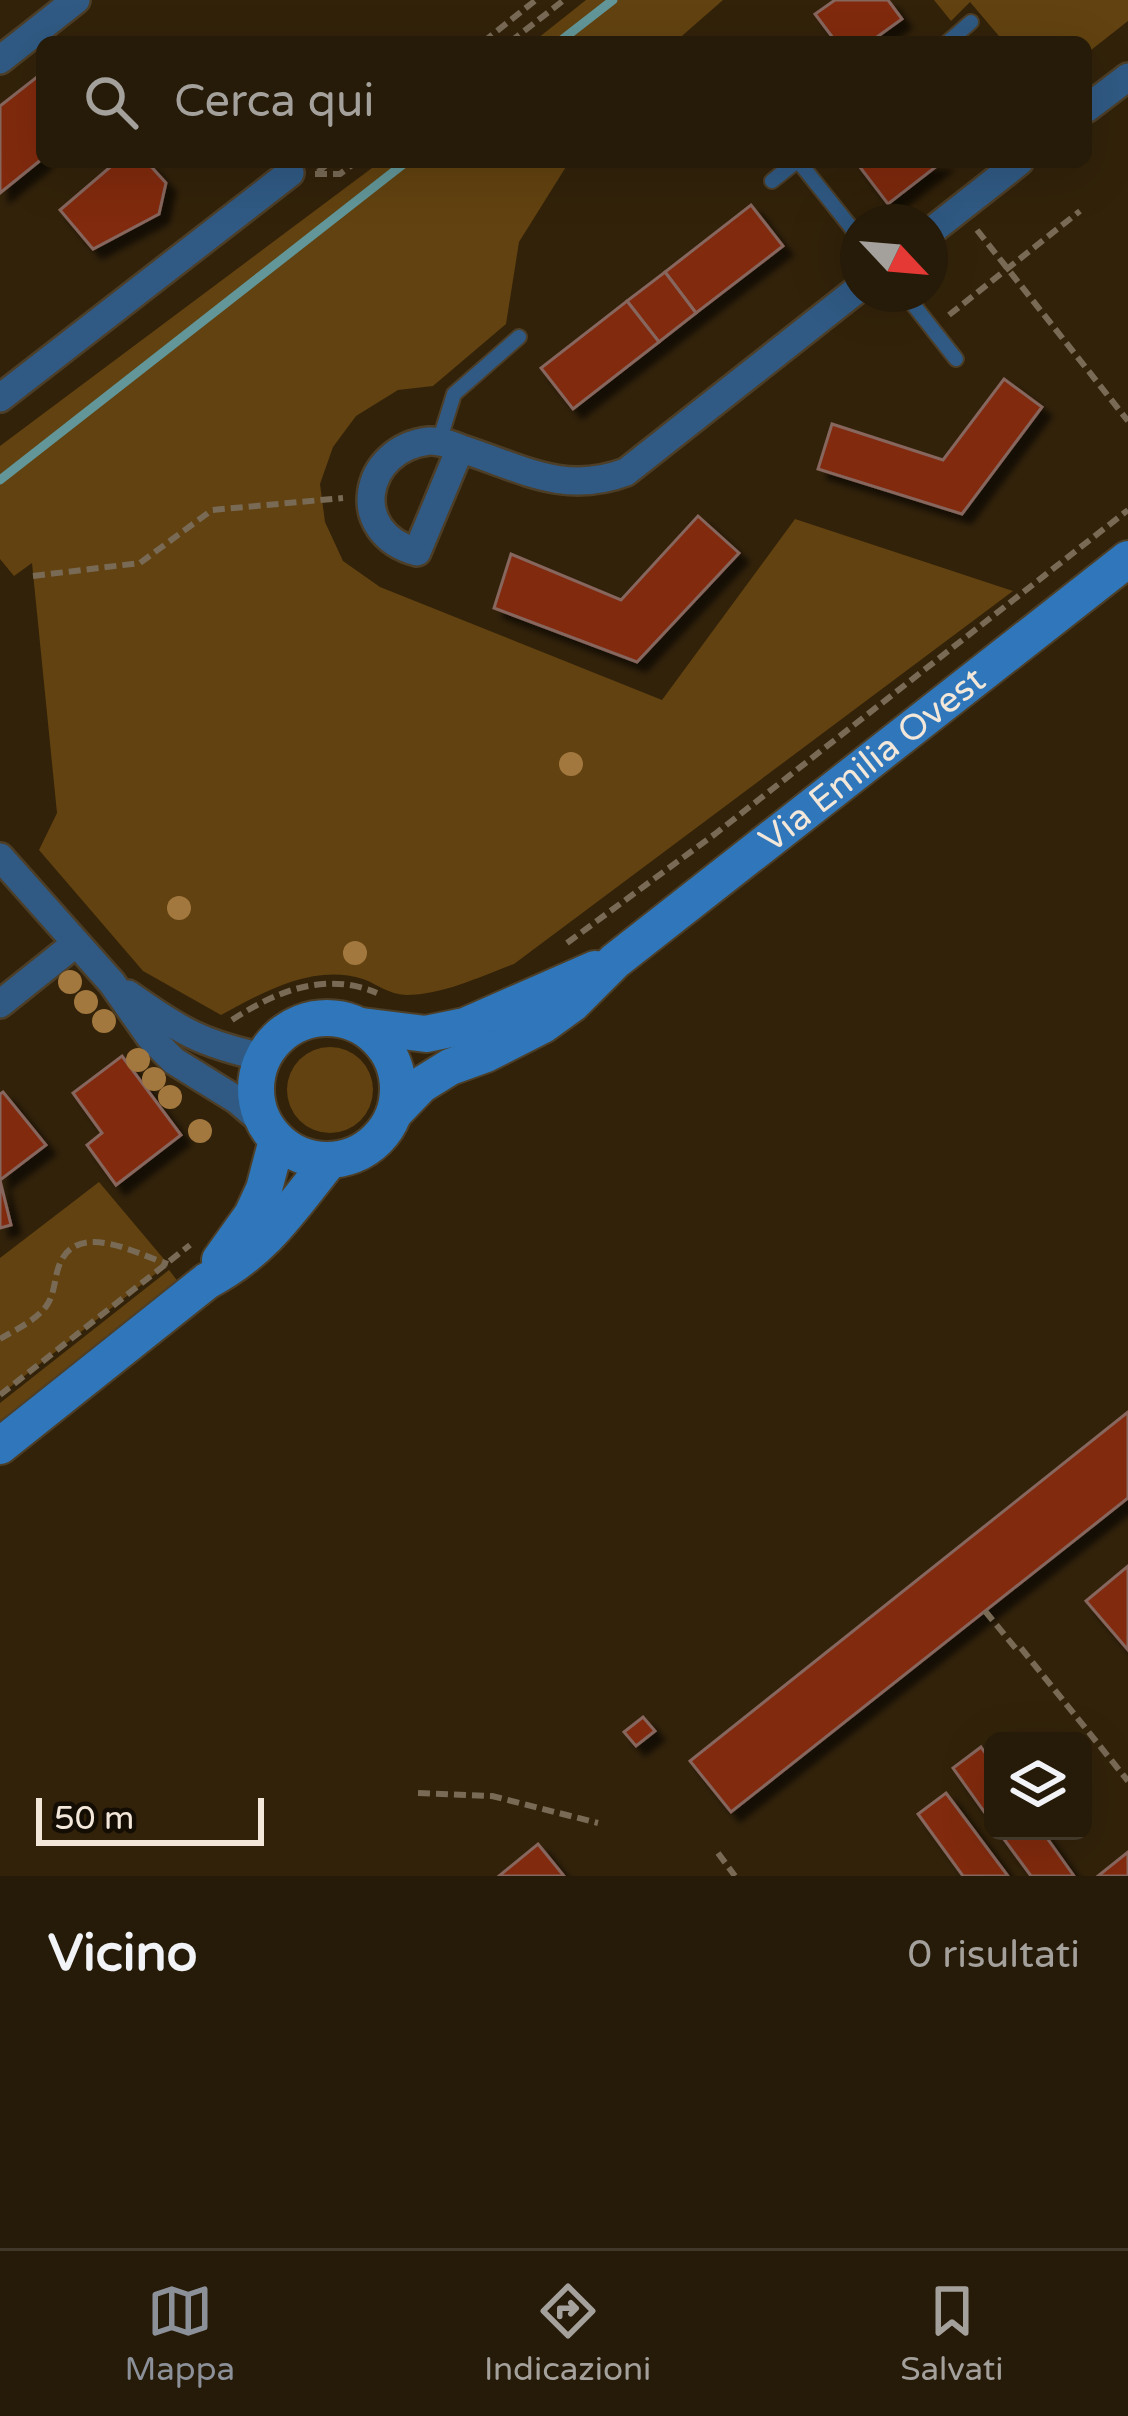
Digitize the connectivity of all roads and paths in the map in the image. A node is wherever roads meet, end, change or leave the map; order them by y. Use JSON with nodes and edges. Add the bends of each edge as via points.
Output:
{"nodes":[{"id":1,"x":76,"y":0,"type":"edge"},
{"id":2,"x":536,"y":0,"type":"edge"},
{"id":3,"x":564,"y":0,"type":"edge"},
{"id":4,"x":971,"y":22,"type":"dead end"},
{"id":5,"x":491,"y":36,"type":"edge"},
{"id":6,"x":518,"y":36,"type":"edge"},
{"id":7,"x":955,"y":36,"type":"edge"},
{"id":8,"x":0,"y":60,"type":"edge"},
{"id":9,"x":1128,"y":76,"type":"edge"},
{"id":10,"x":1092,"y":105,"type":"edge"},
{"id":11,"x":316,"y":168,"type":"edge"},
{"id":12,"x":348,"y":168,"type":"edge"},
{"id":13,"x":789,"y":168,"type":"edge"},
{"id":14,"x":802,"y":168,"type":"edge"},
{"id":15,"x":1011,"y":168,"type":"edge"},
{"id":16,"x":303,"y":174,"type":"junction"},
{"id":17,"x":772,"y":181,"type":"dead end"},
{"id":18,"x":960,"y":208,"type":"junction"},
{"id":19,"x":1080,"y":211,"type":"dead end"},
{"id":20,"x":840,"y":214,"type":"edge"},
{"id":21,"x":948,"y":218,"type":"edge"},
{"id":22,"x":1007,"y":268,"type":"junction"},
{"id":23,"x":840,"y":303,"type":"edge"},
{"id":24,"x":919,"y":312,"type":"edge"},
{"id":25,"x":932,"y":328,"type":"junction"},
{"id":26,"x":519,"y":338,"type":"dead end"},
{"id":27,"x":956,"y":358,"type":"dead end"},
{"id":28,"x":0,"y":398,"type":"edge"},
{"id":29,"x":1128,"y":422,"type":"edge"},
{"id":30,"x":450,"y":445,"type":"junction"},
{"id":31,"x":370,"y":496,"type":"junction"},
{"id":32,"x":1128,"y":510,"type":"edge"},
{"id":33,"x":1128,"y":560,"type":"edge"},
{"id":34,"x":33,"y":576,"type":"dead end"},
{"id":35,"x":0,"y":857,"type":"edge"},
{"id":36,"x":75,"y":944,"type":"junction"},
{"id":37,"x":552,"y":952,"type":"dead end"},
{"id":38,"x":615,"y":961,"type":"junction"},
{"id":39,"x":112,"y":983,"type":"junction"},
{"id":40,"x":384,"y":996,"type":"dead end"},
{"id":41,"x":0,"y":1004,"type":"edge"},
{"id":42,"x":228,"y":1023,"type":"dead end"},
{"id":43,"x":362,"y":1026,"type":"junction"},
{"id":44,"x":263,"y":1057,"type":"junction"},
{"id":45,"x":395,"y":1112,"type":"junction"},
{"id":46,"x":270,"y":1132,"type":"junction"},
{"id":47,"x":329,"y":1161,"type":"junction"},
{"id":48,"x":200,"y":1237,"type":"dead end"},
{"id":49,"x":168,"y":1264,"type":"junction"},
{"id":50,"x":207,"y":1281,"type":"junction"},
{"id":51,"x":0,"y":1339,"type":"edge"},
{"id":52,"x":0,"y":1396,"type":"edge"},
{"id":53,"x":0,"y":1446,"type":"edge"},
{"id":54,"x":985,"y":1611,"type":"dead end"},
{"id":55,"x":1128,"y":1781,"type":"edge"},
{"id":56,"x":418,"y":1792,"type":"dead end"},
{"id":57,"x":598,"y":1823,"type":"dead end"},
{"id":58,"x":718,"y":1853,"type":"dead end"},
{"id":59,"x":735,"y":1876,"type":"edge"}],
"edges":[{"from":1,"to":8,"type":"street"},
{"from":2,"to":5,"type":"path"},
{"from":3,"to":6,"type":"path"},
{"from":4,"to":7,"type":"lane"},
{"from":9,"to":10,"type":"street"},
{"from":11,"to":16,"type":"path"},
{"from":12,"to":16,"type":"path"},
{"from":13,"to":17,"type":"lane"},
{"from":14,"to":20,"type":"lane"},
{"from":15,"to":18,"type":"street"},
{"from":16,"to":28,"type":"street"},
{"from":18,"to":21,"type":"street"},
{"from":18,"to":22,"type":"path"},
{"from":19,"to":22,"type":"path"},
{"from":22,"to":25,"type":"path"},
{"from":22,"to":29,"type":"path"},
{"from":23,"to":30,"type":"street","via":[[626,472],[600,482],[572,484]]},
{"from":24,"to":25,"type":"lane"},
{"from":25,"to":27,"type":"lane"},
{"from":26,"to":30,"type":"lane","via":[[454,394]]},
{"from":30,"to":31,"type":"street","via":[[409,446],[374,479]]},
{"from":30,"to":31,"type":"street","via":[[417,552],[380,532]]},
{"from":31,"to":34,"type":"path","via":[[212,510],[140,563]]},
{"from":32,"to":37,"type":"path"},
{"from":33,"to":38,"type":"main road","name":"Via Emilia Ovest"},
{"from":35,"to":36,"type":"street"},
{"from":36,"to":39,"type":"street"},
{"from":36,"to":41,"type":"street"},
{"from":38,"to":43,"type":"main road","name":"Via Emilia Ovest","via":[[465,1026],[426,1034]]},
{"from":38,"to":45,"type":"main road","name":"Via Emilia Ovest","via":[[543,1024],[450,1067]]},
{"from":39,"to":44,"type":"street","via":[[179,1031]]},
{"from":39,"to":46,"type":"street","via":[[175,1061]]},
{"from":40,"to":42,"type":"path","via":[[350,984],[298,987]]},
{"from":43,"to":44,"type":"main road","via":[[317,1017],[277,1038]]},
{"from":43,"to":45,"type":"main road","via":[[396,1067]]},
{"from":44,"to":46,"type":"main road","via":[[257,1103]]},
{"from":45,"to":47,"type":"main road","via":[[366,1149]]},
{"from":46,"to":47,"type":"main road","via":[[306,1157]]},
{"from":46,"to":50,"type":"main road","via":[[258,1202]]},
{"from":47,"to":50,"type":"main road","via":[[272,1233]]},
{"from":48,"to":49,"type":"path"},
{"from":49,"to":51,"type":"path","via":[[85,1240],[59,1262],[47,1305]]},
{"from":49,"to":52,"type":"path"},
{"from":50,"to":53,"type":"main road"},
{"from":54,"to":55,"type":"path"},
{"from":56,"to":57,"type":"path","via":[[492,1796]]},
{"from":58,"to":59,"type":"path"}]}
